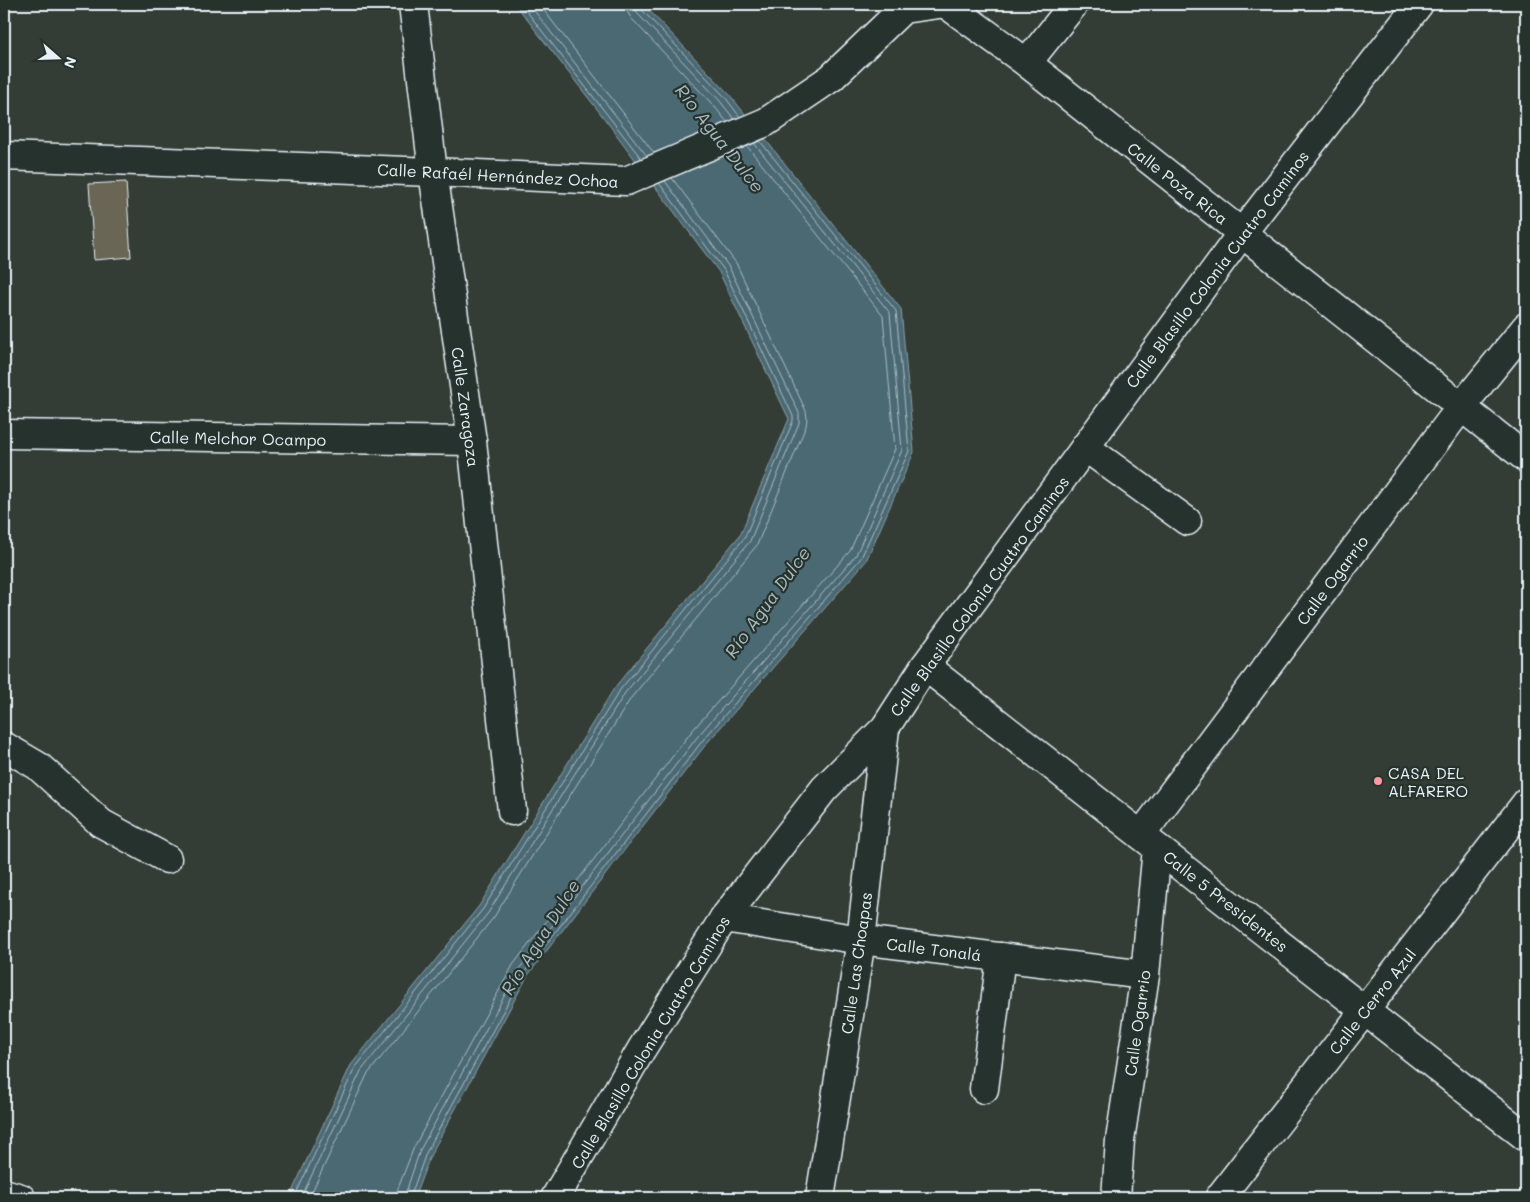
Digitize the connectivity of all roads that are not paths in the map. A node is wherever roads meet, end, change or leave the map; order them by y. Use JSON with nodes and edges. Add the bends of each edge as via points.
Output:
{"nodes":[{"id":1,"x":413,"y":4,"type":"edge"},
{"id":2,"x":939,"y":4,"type":"edge"},
{"id":3,"x":946,"y":4,"type":"edge"},
{"id":4,"x":1074,"y":4,"type":"edge"},
{"id":5,"x":1419,"y":4,"type":"edge"},
{"id":6,"x":1027,"y":63,"type":"junction"},
{"id":7,"x":4,"y":156,"type":"edge"},
{"id":8,"x":434,"y":172,"type":"junction"},
{"id":9,"x":1242,"y":233,"type":"junction"},
{"id":10,"x":1526,"y":327,"type":"edge"},
{"id":11,"x":1462,"y":407,"type":"junction"},
{"id":12,"x":4,"y":434,"type":"edge"},
{"id":13,"x":472,"y":441,"type":"junction"},
{"id":14,"x":1085,"y":447,"type":"junction"},
{"id":15,"x":1526,"y":458,"type":"edge"},
{"id":16,"x":1187,"y":521,"type":"dead end"},
{"id":17,"x":925,"y":666,"type":"junction"},
{"id":18,"x":885,"y":728,"type":"junction"},
{"id":19,"x":4,"y":746,"type":"edge"},
{"id":20,"x":1526,"y":803,"type":"edge"},
{"id":21,"x":512,"y":811,"type":"dead end"},
{"id":22,"x":1149,"y":841,"type":"junction"},
{"id":23,"x":168,"y":859,"type":"dead end"},
{"id":24,"x":724,"y":918,"type":"junction"},
{"id":25,"x":861,"y":940,"type":"junction"},
{"id":26,"x":1001,"y":957,"type":"junction"},
{"id":27,"x":1145,"y":975,"type":"junction"},
{"id":28,"x":1365,"y":1010,"type":"junction"},
{"id":29,"x":984,"y":1089,"type":"dead end"},
{"id":30,"x":1526,"y":1137,"type":"edge"},
{"id":31,"x":4,"y":1193,"type":"edge"},
{"id":32,"x":21,"y":1198,"type":"edge"},
{"id":33,"x":555,"y":1198,"type":"edge"},
{"id":34,"x":820,"y":1198,"type":"edge"},
{"id":35,"x":1116,"y":1198,"type":"edge"},
{"id":36,"x":1219,"y":1198,"type":"edge"}],
"edges":[{"from":1,"to":8,"type":"street","name":"Calle Zaragoza"},
{"from":2,"to":8,"type":"street","name":"Calle Rafaél Hernández Ochoa","via":[[903,9],[831,78],[766,122],[626,181]]},
{"from":3,"to":6,"type":"street","name":"Calle Poza Rica"},
{"from":4,"to":6,"type":"street"},
{"from":5,"to":9,"type":"street","name":"Calle Blasillo Colonia Cuatro Caminos"},
{"from":6,"to":9,"type":"street","name":"Calle Poza Rica"},
{"from":7,"to":8,"type":"street","name":"Calle Rafaél Hernández Ochoa"},
{"from":8,"to":13,"type":"street","name":"Calle Zaragoza"},
{"from":9,"to":11,"type":"street","name":"Calle Poza Rica"},
{"from":9,"to":14,"type":"street","name":"Calle Blasillo Colonia Cuatro Caminos"},
{"from":10,"to":11,"type":"street","name":"Calle Ogarrio"},
{"from":11,"to":15,"type":"street","name":"Calle Poza Rica"},
{"from":11,"to":22,"type":"street","name":"Calle Ogarrio"},
{"from":12,"to":13,"type":"street","name":"Calle Melchor Ocampo"},
{"from":13,"to":21,"type":"street","name":"Calle Zaragoza"},
{"from":14,"to":16,"type":"street"},
{"from":14,"to":17,"type":"street","name":"Calle Blasillo Colonia Cuatro Caminos"},
{"from":17,"to":18,"type":"street","name":"Calle Blasillo Colonia Cuatro Caminos"},
{"from":17,"to":22,"type":"street","name":"Calle 5 Presidentes"},
{"from":18,"to":24,"type":"street","name":"Calle Blasillo Colonia Cuatro Caminos","via":[[824,789]]},
{"from":18,"to":25,"type":"street","name":"Calle Las Choapas"},
{"from":19,"to":23,"type":"street","via":[[38,766],[101,823]]},
{"from":20,"to":28,"type":"street","name":"Calle Cerro Azul"},
{"from":22,"to":27,"type":"street","name":"Calle Ogarrio"},
{"from":22,"to":28,"type":"street","name":"Calle 5 Presidentes"},
{"from":24,"to":25,"type":"street","name":"Calle Tonalá"},
{"from":24,"to":33,"type":"street","name":"Calle Blasillo Colonia Cuatro Caminos","via":[[641,1050]]},
{"from":25,"to":26,"type":"street","name":"Calle Tonalá"},
{"from":25,"to":34,"type":"street","name":"Calle Las Choapas"},
{"from":26,"to":27,"type":"street","name":"Calle Tonalá"},
{"from":26,"to":29,"type":"street"},
{"from":27,"to":35,"type":"street","name":"Calle Ogarrio","via":[[1120,1140]]},
{"from":28,"to":30,"type":"street","name":"Calle 5 Presidentes"},
{"from":28,"to":36,"type":"street","name":"Calle Cerro Azul"},
{"from":31,"to":32,"type":"street"}]}
